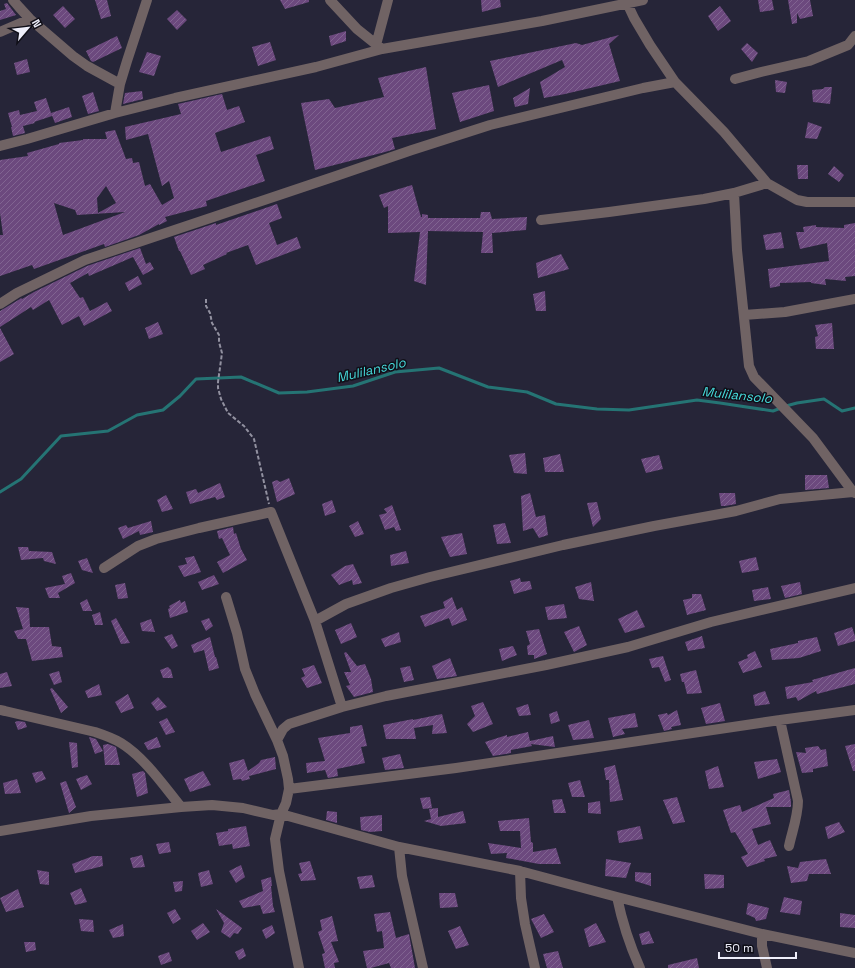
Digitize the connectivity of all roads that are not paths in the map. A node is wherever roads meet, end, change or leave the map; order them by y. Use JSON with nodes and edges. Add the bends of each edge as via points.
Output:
{"nodes":[{"id":1,"x":13,"y":0,"type":"edge"},
{"id":2,"x":147,"y":0,"type":"edge"},
{"id":3,"x":330,"y":0,"type":"edge"},
{"id":4,"x":388,"y":0,"type":"edge"},
{"id":5,"x":643,"y":0,"type":"edge"},
{"id":6,"x":627,"y":2,"type":"edge"},
{"id":7,"x":30,"y":19,"type":"junction"},
{"id":8,"x":0,"y":32,"type":"edge"},
{"id":9,"x":855,"y":36,"type":"edge"},
{"id":10,"x":379,"y":47,"type":"junction"},
{"id":11,"x":735,"y":80,"type":"dead end"},
{"id":12,"x":675,"y":82,"type":"junction"},
{"id":13,"x":120,"y":84,"type":"junction"},
{"id":14,"x":115,"y":114,"type":"junction"},
{"id":15,"x":0,"y":146,"type":"edge"},
{"id":16,"x":767,"y":183,"type":"junction"},
{"id":17,"x":734,"y":193,"type":"junction"},
{"id":18,"x":855,"y":202,"type":"edge"},
{"id":19,"x":542,"y":220,"type":"dead end"},
{"id":20,"x":855,"y":300,"type":"edge"},
{"id":21,"x":0,"y":304,"type":"edge"},
{"id":22,"x":744,"y":315,"type":"junction"},
{"id":23,"x":854,"y":493,"type":"edge"},
{"id":24,"x":104,"y":568,"type":"dead end"},
{"id":25,"x":855,"y":588,"type":"edge"},
{"id":26,"x":226,"y":597,"type":"dead end"},
{"id":27,"x":315,"y":621,"type":"junction"},
{"id":28,"x":342,"y":707,"type":"junction"},
{"id":29,"x":0,"y":710,"type":"edge"},
{"id":30,"x":855,"y":710,"type":"edge"},
{"id":31,"x":780,"y":720,"type":"junction"},
{"id":32,"x":277,"y":740,"type":"junction"},
{"id":33,"x":289,"y":789,"type":"junction"},
{"id":34,"x":181,"y":807,"type":"junction"},
{"id":35,"x":281,"y":814,"type":"junction"},
{"id":36,"x":0,"y":831,"type":"edge"},
{"id":37,"x":789,"y":846,"type":"dead end"},
{"id":38,"x":399,"y":847,"type":"junction"},
{"id":39,"x":520,"y":871,"type":"junction"},
{"id":40,"x":617,"y":897,"type":"junction"},
{"id":41,"x":762,"y":934,"type":"junction"},
{"id":42,"x":855,"y":953,"type":"edge"},
{"id":43,"x":300,"y":968,"type":"edge"},
{"id":44,"x":423,"y":968,"type":"edge"},
{"id":45,"x":535,"y":968,"type":"edge"},
{"id":46,"x":640,"y":968,"type":"edge"},
{"id":47,"x":767,"y":968,"type":"edge"}],
"edges":[{"from":1,"to":7,"type":"street"},
{"from":2,"to":13,"type":"street"},
{"from":3,"to":10,"type":"street","via":[[357,29]]},
{"from":4,"to":10,"type":"street"},
{"from":5,"to":6,"type":"street"},
{"from":6,"to":10,"type":"street","via":[[542,21]]},
{"from":6,"to":12,"type":"street","via":[[650,46]]},
{"from":7,"to":8,"type":"street"},
{"from":7,"to":13,"type":"street","via":[[82,63]]},
{"from":9,"to":11,"type":"street","via":[[848,45],[810,61]]},
{"from":10,"to":14,"type":"street","via":[[316,67]]},
{"from":12,"to":16,"type":"street","via":[[724,132]]},
{"from":12,"to":21,"type":"street","via":[[490,125],[412,150],[85,260]]},
{"from":13,"to":14,"type":"street"},
{"from":14,"to":15,"type":"street"},
{"from":16,"to":17,"type":"street"},
{"from":16,"to":18,"type":"street","via":[[797,200]]},
{"from":17,"to":19,"type":"street"},
{"from":17,"to":22,"type":"street"},
{"from":20,"to":22,"type":"street","via":[[785,312]]},
{"from":22,"to":23,"type":"street","via":[[749,366],[754,377],[813,438]]},
{"from":23,"to":27,"type":"street","via":[[780,499],[736,511],[563,545],[391,588],[346,604]]},
{"from":24,"to":27,"type":"street","via":[[138,546],[156,539],[271,512]]},
{"from":25,"to":28,"type":"street","via":[[711,622],[628,647]]},
{"from":26,"to":32,"type":"street","via":[[245,669]]},
{"from":27,"to":28,"type":"street"},
{"from":28,"to":32,"type":"street","via":[[289,724]]},
{"from":29,"to":34,"type":"street","via":[[95,732],[120,742],[148,767]]},
{"from":30,"to":31,"type":"street"},
{"from":31,"to":33,"type":"street","via":[[464,767]]},
{"from":31,"to":37,"type":"street","via":[[798,801]]},
{"from":32,"to":33,"type":"street","via":[[283,756]]},
{"from":33,"to":35,"type":"street"},
{"from":34,"to":35,"type":"street","via":[[212,805],[243,808],[273,815]]},
{"from":34,"to":36,"type":"street","via":[[91,816]]},
{"from":35,"to":38,"type":"street"},
{"from":35,"to":43,"type":"street","via":[[275,839],[276,852]]},
{"from":38,"to":39,"type":"street"},
{"from":38,"to":44,"type":"street","via":[[402,876]]},
{"from":39,"to":40,"type":"street"},
{"from":39,"to":45,"type":"street","via":[[525,924]]},
{"from":40,"to":41,"type":"street"},
{"from":40,"to":46,"type":"street"},
{"from":41,"to":42,"type":"street"},
{"from":41,"to":47,"type":"street"}]}
